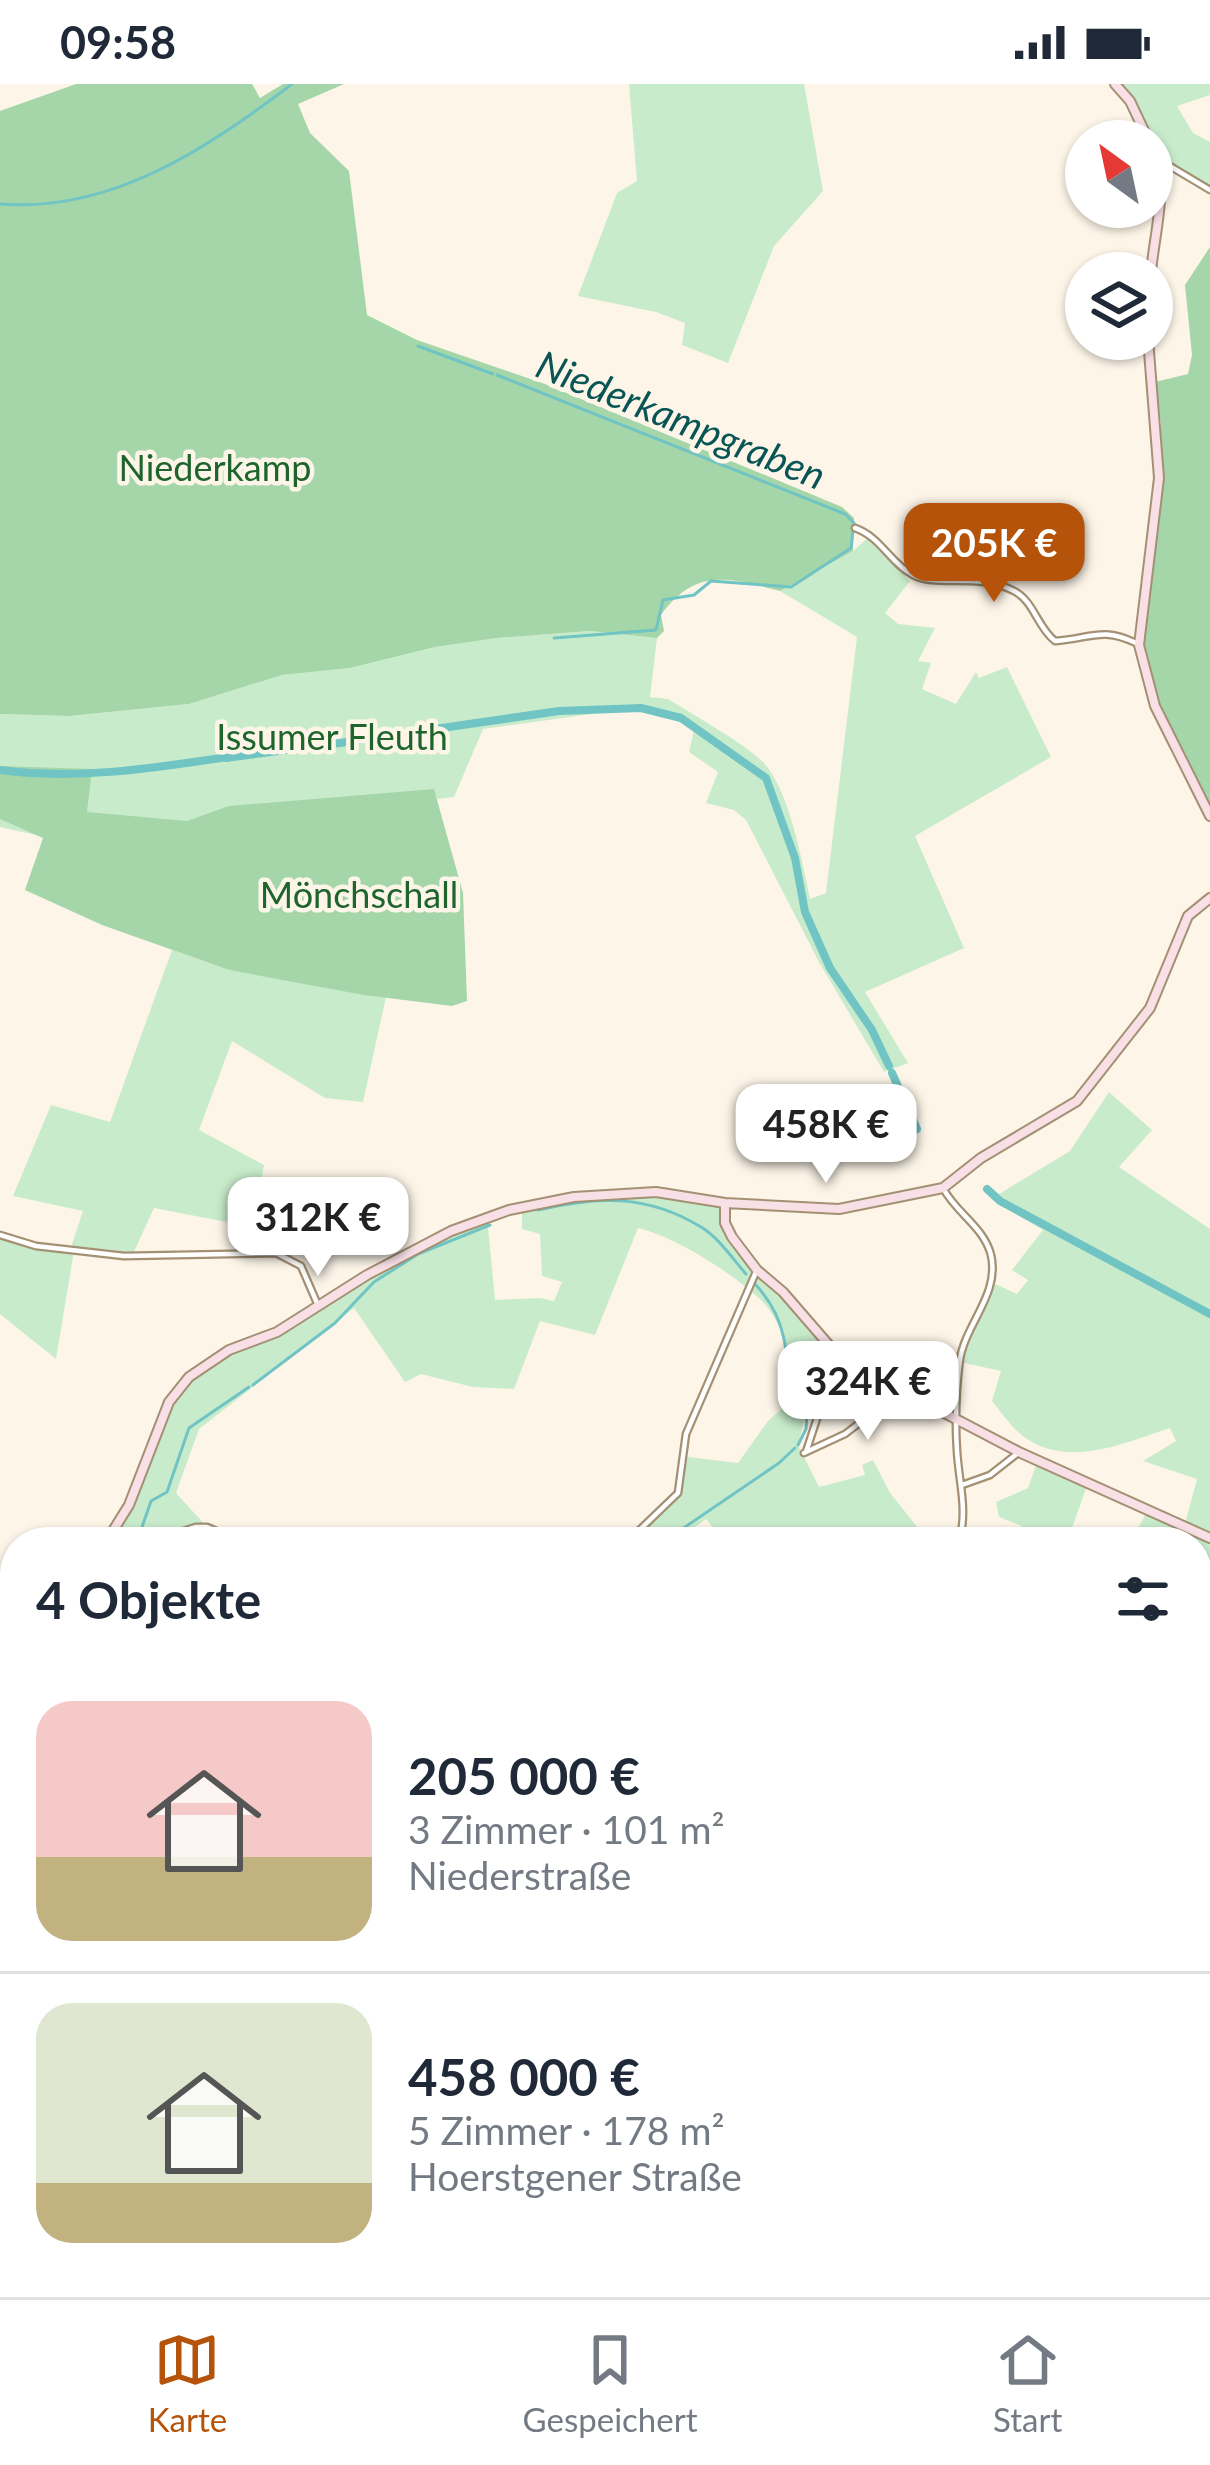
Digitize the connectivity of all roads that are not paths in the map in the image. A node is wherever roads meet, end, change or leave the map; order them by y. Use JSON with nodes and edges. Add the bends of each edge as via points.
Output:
{"nodes":[{"id":1,"x":1115,"y":84,"type":"edge"},
{"id":2,"x":1139,"y":120,"type":"edge"},
{"id":3,"x":1173,"y":168,"type":"edge"},
{"id":4,"x":1210,"y":190,"type":"edge"},
{"id":5,"x":1150,"y":360,"type":"edge"},
{"id":6,"x":855,"y":528,"type":"dead end"},
{"id":7,"x":1139,"y":646,"type":"junction"},
{"id":8,"x":1210,"y":815,"type":"edge"},
{"id":9,"x":1210,"y":898,"type":"edge"},
{"id":10,"x":943,"y":1188,"type":"junction"},
{"id":11,"x":725,"y":1203,"type":"junction"},
{"id":12,"x":0,"y":1235,"type":"edge"},
{"id":13,"x":757,"y":1270,"type":"junction"},
{"id":14,"x":318,"y":1305,"type":"junction"},
{"id":15,"x":829,"y":1347,"type":"junction"},
{"id":16,"x":900,"y":1392,"type":"junction"},
{"id":17,"x":956,"y":1420,"type":"junction"},
{"id":18,"x":1019,"y":1452,"type":"junction"},
{"id":19,"x":962,"y":1485,"type":"junction"},
{"id":20,"x":118,"y":1527,"type":"edge"},
{"id":21,"x":642,"y":1527,"type":"edge"},
{"id":22,"x":962,"y":1527,"type":"edge"},
{"id":23,"x":1186,"y":1527,"type":"edge"}],
"edges":[{"from":1,"to":2,"type":"main road"},
{"from":3,"to":4,"type":"street"},
{"from":5,"to":7,"type":"main road","via":[[1159,478]]},
{"from":6,"to":7,"type":"street","via":[[920,579],[966,578],[1015,591],[1055,641],[1114,633]]},
{"from":7,"to":8,"type":"main road","via":[[1155,706]]},
{"from":9,"to":10,"type":"main road","via":[[1188,916],[1150,1008],[1076,1101]]},
{"from":10,"to":11,"type":"main road","via":[[839,1209]]},
{"from":10,"to":17,"type":"street","via":[[985,1241],[992,1266],[963,1347]]},
{"from":11,"to":13,"type":"main road","via":[[725,1223]]},
{"from":11,"to":14,"type":"main road","via":[[627,1192],[509,1210],[414,1249]]},
{"from":12,"to":14,"type":"street","via":[[124,1256],[276,1253],[301,1266]]},
{"from":13,"to":15,"type":"main road"},
{"from":13,"to":21,"type":"street","via":[[686,1434],[678,1492]]},
{"from":14,"to":20,"type":"main road","via":[[182,1384]]},
{"from":15,"to":16,"type":"main road"},
{"from":15,"to":16,"type":"street","via":[[805,1452],[845,1434]]},
{"from":16,"to":17,"type":"main road"},
{"from":17,"to":18,"type":"main road"},
{"from":17,"to":19,"type":"street"},
{"from":18,"to":19,"type":"street"},
{"from":18,"to":23,"type":"main road"},
{"from":19,"to":22,"type":"street"}]}
